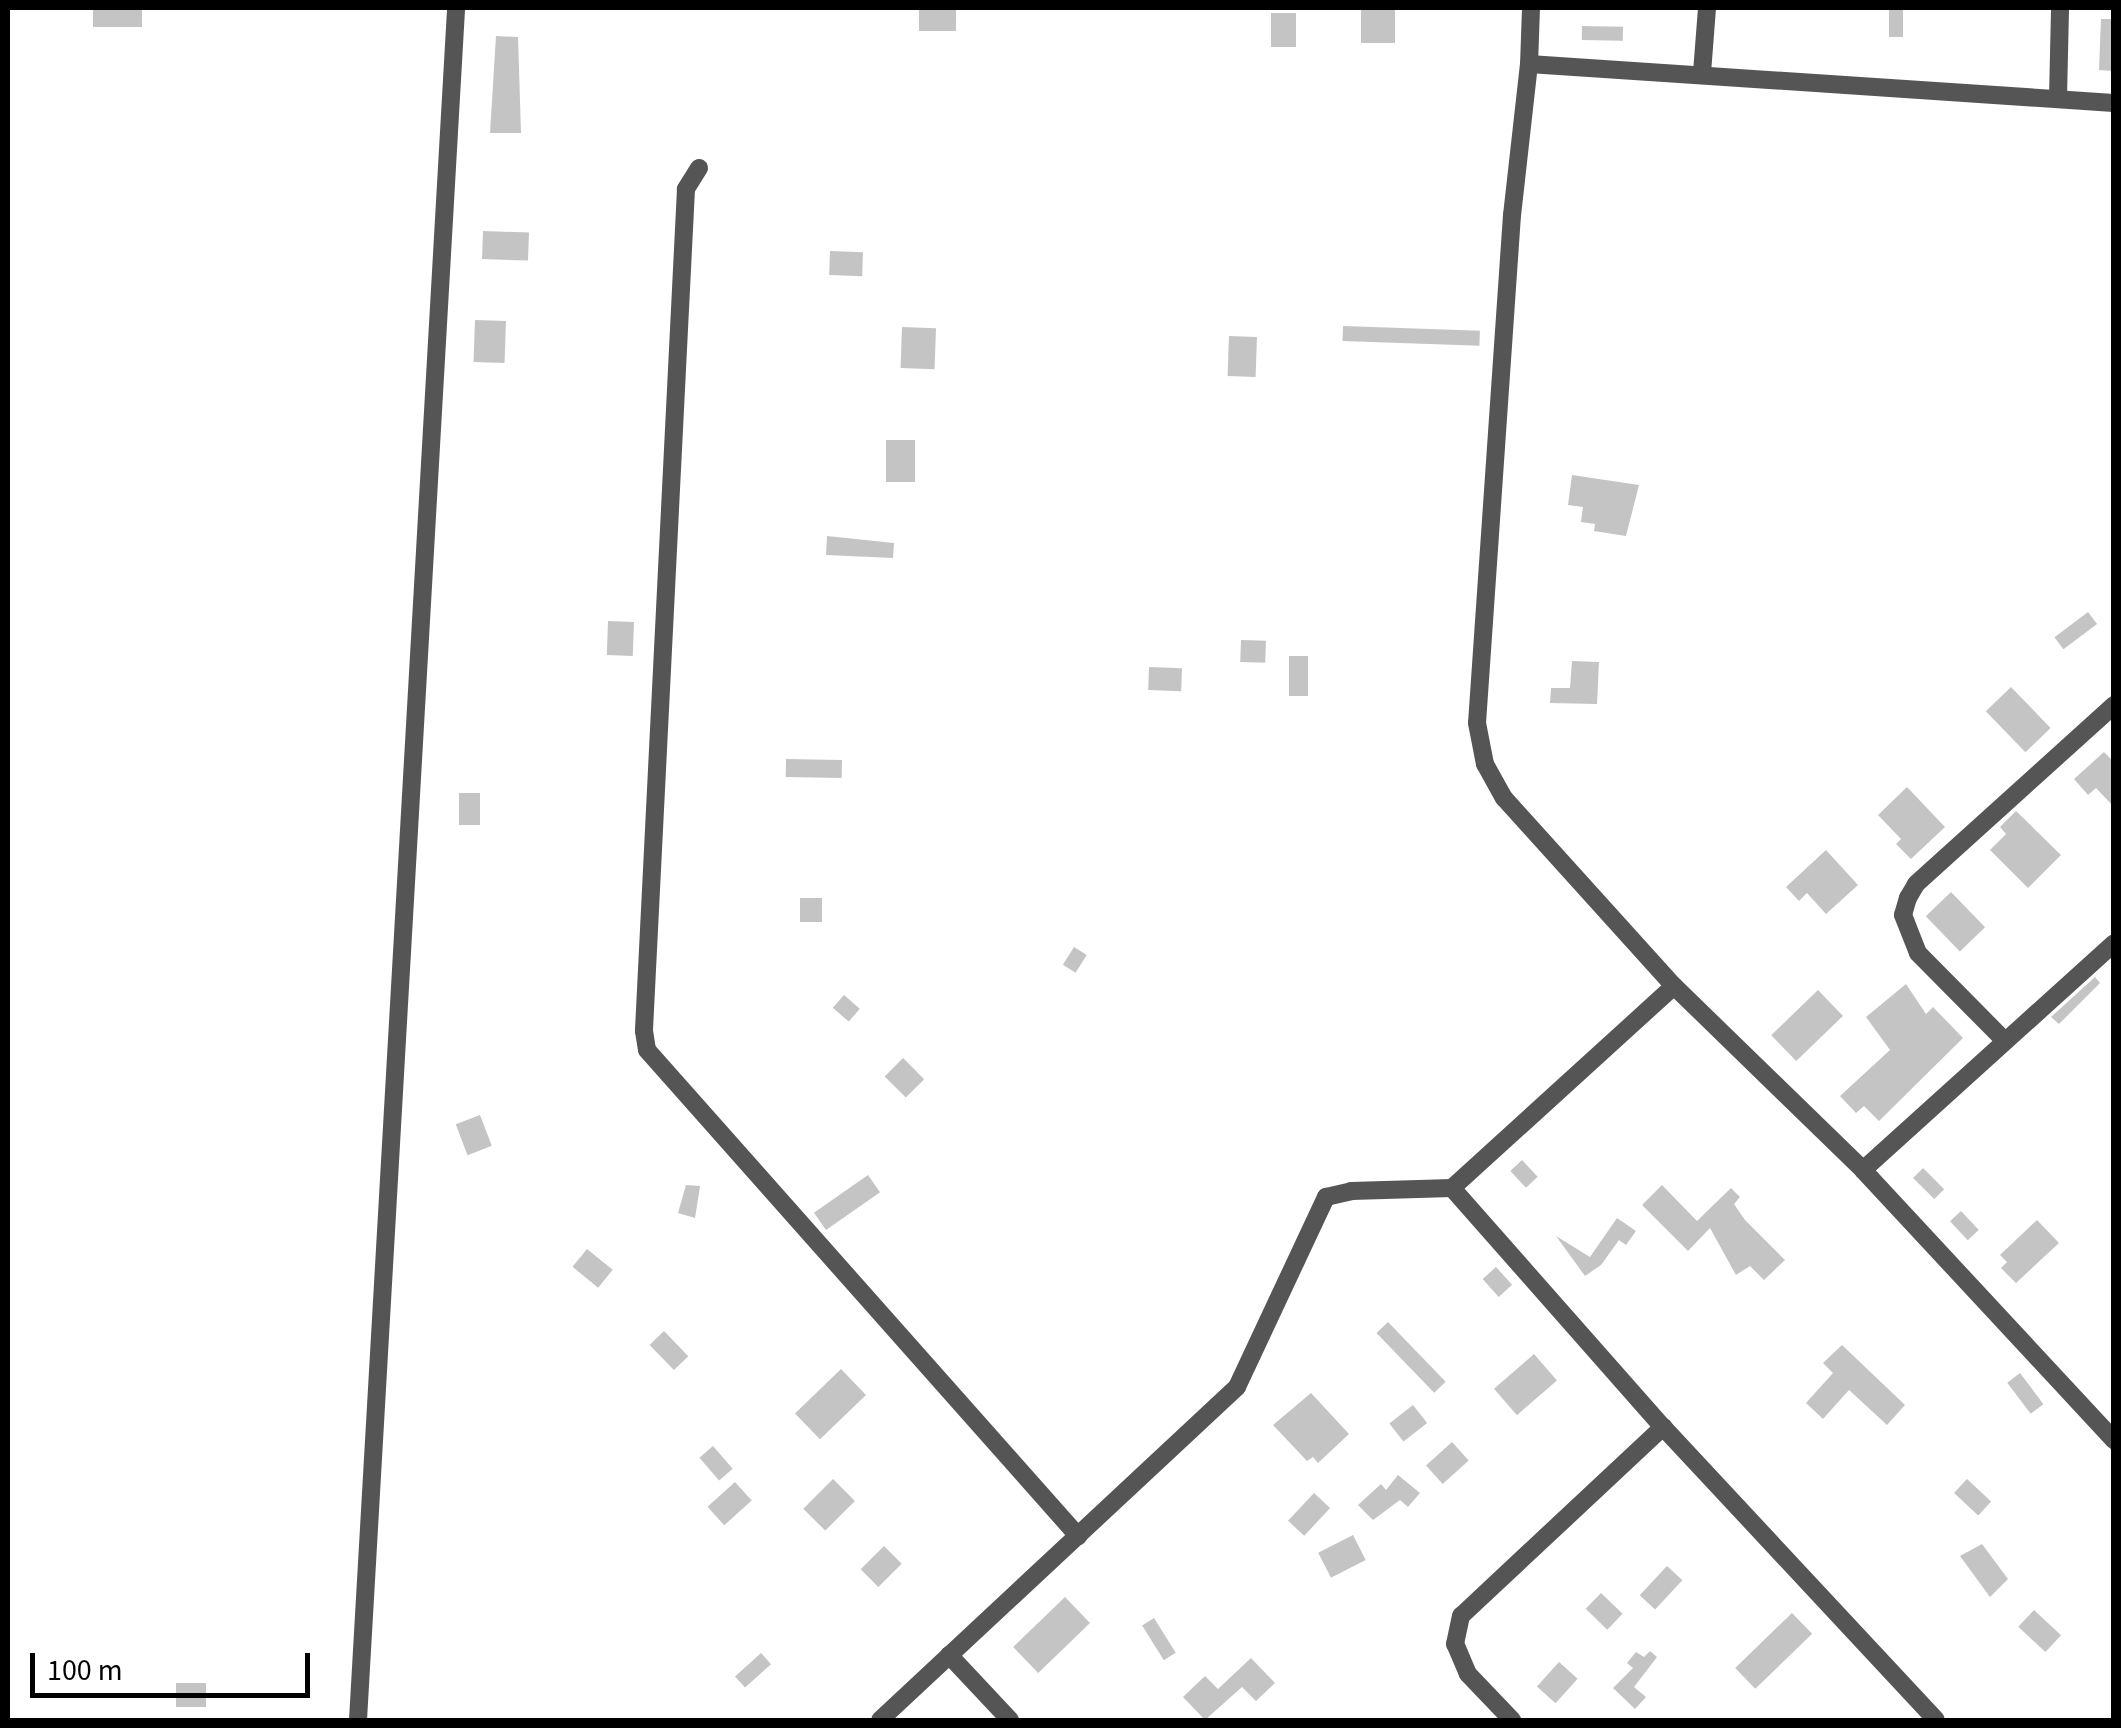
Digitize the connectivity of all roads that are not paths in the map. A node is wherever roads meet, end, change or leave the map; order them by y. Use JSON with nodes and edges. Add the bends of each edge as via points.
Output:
{"nodes":[{"id":1,"x":456,"y":8,"type":"edge"},
{"id":2,"x":1531,"y":8,"type":"edge"},
{"id":3,"x":1707,"y":8,"type":"edge"},
{"id":4,"x":2060,"y":8,"type":"edge"},
{"id":5,"x":1529,"y":64,"type":"junction"},
{"id":6,"x":1702,"y":73,"type":"junction"},
{"id":7,"x":2058,"y":98,"type":"junction"},
{"id":8,"x":2114,"y":102,"type":"edge"},
{"id":9,"x":699,"y":168,"type":"dead end"},
{"id":10,"x":2114,"y":706,"type":"edge"},
{"id":11,"x":2114,"y":943,"type":"edge"},
{"id":12,"x":1674,"y":986,"type":"junction"},
{"id":13,"x":2005,"y":1042,"type":"junction"},
{"id":14,"x":1864,"y":1170,"type":"junction"},
{"id":15,"x":1452,"y":1188,"type":"junction"},
{"id":16,"x":1663,"y":1427,"type":"junction"},
{"id":17,"x":2114,"y":1440,"type":"edge"},
{"id":18,"x":1078,"y":1536,"type":"junction"},
{"id":19,"x":949,"y":1655,"type":"junction"},
{"id":20,"x":358,"y":1720,"type":"edge"},
{"id":21,"x":880,"y":1720,"type":"edge"},
{"id":22,"x":1010,"y":1720,"type":"edge"},
{"id":23,"x":1512,"y":1720,"type":"edge"},
{"id":24,"x":1936,"y":1720,"type":"edge"}],
"edges":[{"from":1,"to":20,"type":"street"},
{"from":2,"to":5,"type":"street"},
{"from":3,"to":6,"type":"street"},
{"from":4,"to":7,"type":"street"},
{"from":5,"to":6,"type":"street"},
{"from":5,"to":12,"type":"street","via":[[1512,215],[1478,723],[1486,764],[1504,798]]},
{"from":6,"to":7,"type":"street"},
{"from":7,"to":8,"type":"street"},
{"from":9,"to":18,"type":"street","via":[[686,189],[647,1050]]},
{"from":10,"to":13,"type":"street","via":[[1908,898],[1904,915],[1918,953]]},
{"from":11,"to":13,"type":"street"},
{"from":12,"to":14,"type":"street"},
{"from":12,"to":15,"type":"street"},
{"from":13,"to":14,"type":"street"},
{"from":14,"to":17,"type":"street"},
{"from":15,"to":16,"type":"street"},
{"from":15,"to":18,"type":"street","via":[[1351,1191],[1326,1198],[1236,1387]]},
{"from":16,"to":23,"type":"street","via":[[1461,1616],[1455,1644],[1468,1674]]},
{"from":16,"to":24,"type":"street"},
{"from":18,"to":19,"type":"street"},
{"from":19,"to":21,"type":"street"},
{"from":19,"to":22,"type":"street"}]}
